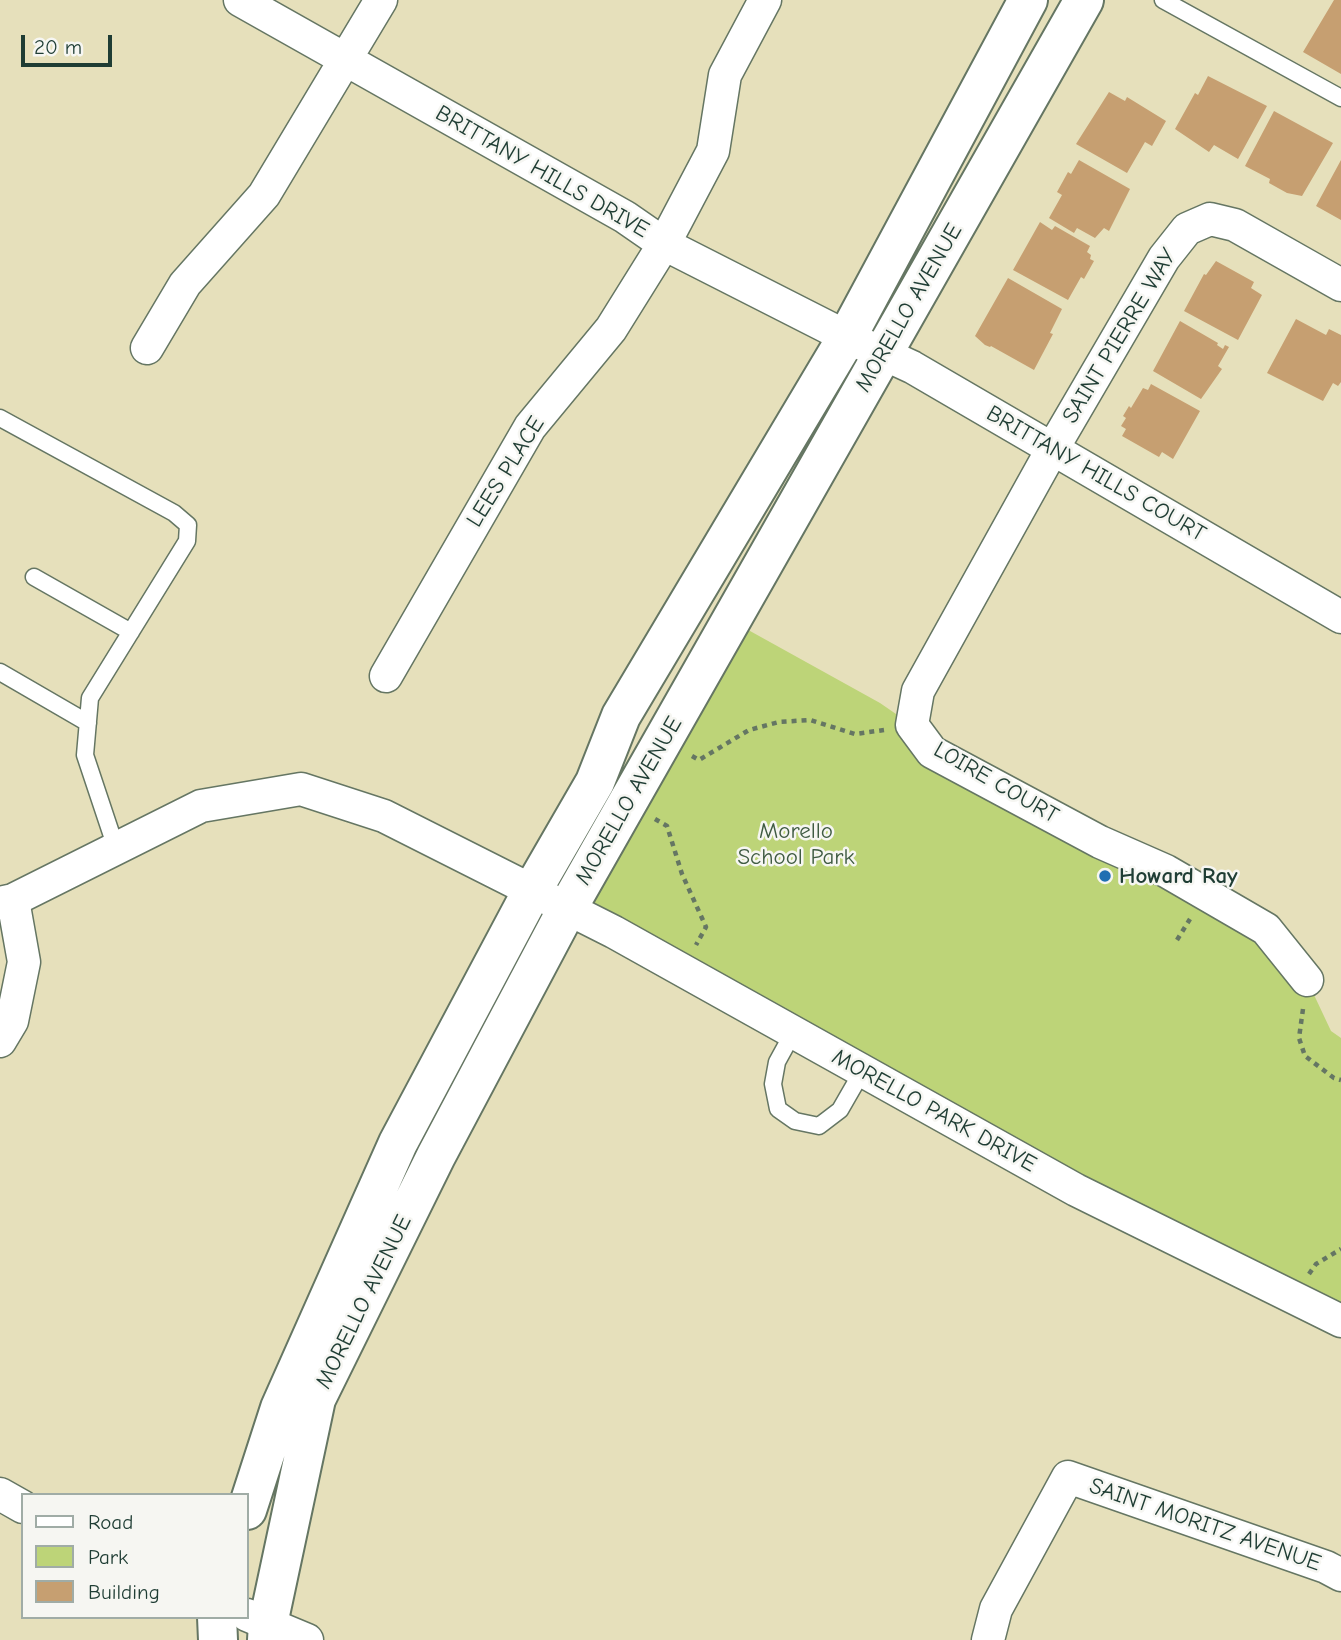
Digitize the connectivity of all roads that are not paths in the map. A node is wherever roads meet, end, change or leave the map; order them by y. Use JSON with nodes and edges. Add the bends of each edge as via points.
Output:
{"nodes":[{"id":1,"x":240,"y":0,"type":"edge"},
{"id":2,"x":380,"y":0,"type":"edge"},
{"id":3,"x":765,"y":0,"type":"edge"},
{"id":4,"x":1028,"y":0,"type":"edge"},
{"id":5,"x":1084,"y":0,"type":"edge"},
{"id":6,"x":1163,"y":0,"type":"edge"},
{"id":7,"x":346,"y":60,"type":"junction"},
{"id":8,"x":1341,"y":98,"type":"edge"},
{"id":9,"x":664,"y":244,"type":"junction"},
{"id":10,"x":1341,"y":285,"type":"edge"},
{"id":11,"x":847,"y":337,"type":"junction"},
{"id":12,"x":147,"y":348,"type":"dead end"},
{"id":13,"x":884,"y":354,"type":"junction"},
{"id":14,"x":0,"y":418,"type":"edge"},
{"id":15,"x":1053,"y":448,"type":"junction"},
{"id":16,"x":34,"y":577,"type":"dead end"},
{"id":17,"x":1341,"y":617,"type":"edge"},
{"id":18,"x":131,"y":632,"type":"junction"},
{"id":19,"x":0,"y":672,"type":"edge"},
{"id":20,"x":386,"y":676,"type":"dead end"},
{"id":21,"x":88,"y":723,"type":"junction"},
{"id":22,"x":116,"y":848,"type":"junction"},
{"id":23,"x":532,"y":891,"type":"junction"},
{"id":24,"x":6,"y":902,"type":"edge"},
{"id":25,"x":567,"y":909,"type":"junction"},
{"id":26,"x":1307,"y":980,"type":"road end"},
{"id":27,"x":794,"y":1031,"type":"junction"},
{"id":28,"x":0,"y":1041,"type":"edge"},
{"id":29,"x":863,"y":1070,"type":"junction"},
{"id":30,"x":1341,"y":1321,"type":"edge"},
{"id":31,"x":0,"y":1494,"type":"edge"},
{"id":32,"x":21,"y":1506,"type":"edge"},
{"id":33,"x":248,"y":1507,"type":"edge"},
{"id":34,"x":1341,"y":1575,"type":"edge"},
{"id":35,"x":217,"y":1619,"type":"edge"},
{"id":36,"x":261,"y":1627,"type":"edge"},
{"id":37,"x":218,"y":1640,"type":"edge"},
{"id":38,"x":307,"y":1640,"type":"edge"},
{"id":39,"x":988,"y":1640,"type":"edge"}],
"edges":[{"from":1,"to":7,"type":"street","name":"BRITTANY HILLS DRIVE"},
{"from":2,"to":7,"type":"street"},
{"from":3,"to":9,"type":"street","name":"LEES PLACE","via":[[725,75],[713,151]]},
{"from":4,"to":11,"type":"street","name":"MORELLO AVENUE"},
{"from":5,"to":13,"type":"street","name":"MORELLO AVENUE"},
{"from":6,"to":8,"type":"lane"},
{"from":7,"to":9,"type":"street","name":"BRITTANY HILLS DRIVE","via":[[625,217]]},
{"from":7,"to":12,"type":"street","via":[[264,195],[185,284]]},
{"from":9,"to":11,"type":"street","name":"BRITTANY HILLS DRIVE"},
{"from":9,"to":20,"type":"street","name":"LEES PLACE","via":[[611,329],[530,427]]},
{"from":10,"to":15,"type":"street","name":"SAINT PIERRE WAY","via":[[1235,225],[1210,219],[1187,229],[1164,258]]},
{"from":11,"to":13,"type":"street","name":"BRITTANY HILLS COURT"},
{"from":11,"to":23,"type":"street","name":"MORELLO AVENUE","via":[[621,716],[595,782]]},
{"from":13,"to":15,"type":"street","name":"BRITTANY HILLS COURT"},
{"from":13,"to":25,"type":"street","name":"MORELLO AVENUE"},
{"from":14,"to":18,"type":"lane","via":[[174,513],[188,525],[187,541]]},
{"from":15,"to":17,"type":"street","name":"BRITTANY HILLS COURT"},
{"from":15,"to":26,"type":"street","name":"LOIRE COURT","via":[[918,691],[912,725],[932,752],[1100,842],[1166,871],[1266,929]]},
{"from":16,"to":18,"type":"lane"},
{"from":18,"to":21,"type":"lane","via":[[90,698]]},
{"from":19,"to":21,"type":"lane"},
{"from":21,"to":22,"type":"lane","via":[[85,755]]},
{"from":22,"to":23,"type":"street","name":"MORELLO PARK DRIVE","via":[[201,806],[301,789],[384,816]]},
{"from":22,"to":24,"type":"street","name":"MORELLO PARK DRIVE"},
{"from":23,"to":25,"type":"street","name":"MORELLO PARK DRIVE"},
{"from":23,"to":33,"type":"street","name":"MORELLO AVENUE","via":[[398,1143],[280,1408]]},
{"from":24,"to":28,"type":"street","via":[[24,962],[12,1021]]},
{"from":25,"to":27,"type":"street","name":"MORELLO PARK DRIVE"},
{"from":25,"to":36,"type":"street","name":"MORELLO AVENUE","via":[[436,1156],[316,1399]]},
{"from":27,"to":29,"type":"street","name":"MORELLO PARK DRIVE"},
{"from":27,"to":29,"type":"lane","via":[[777,1062],[773,1084],[778,1109],[795,1121],[819,1126],[840,1110]]},
{"from":29,"to":30,"type":"street","name":"MORELLO PARK DRIVE","via":[[1076,1191]]},
{"from":31,"to":32,"type":"street"},
{"from":34,"to":39,"type":"street","name":"SAINT MORITZ AVENUE","via":[[1068,1477],[996,1609]]},
{"from":35,"to":37,"type":"street"},
{"from":36,"to":38,"type":"street"}]}
